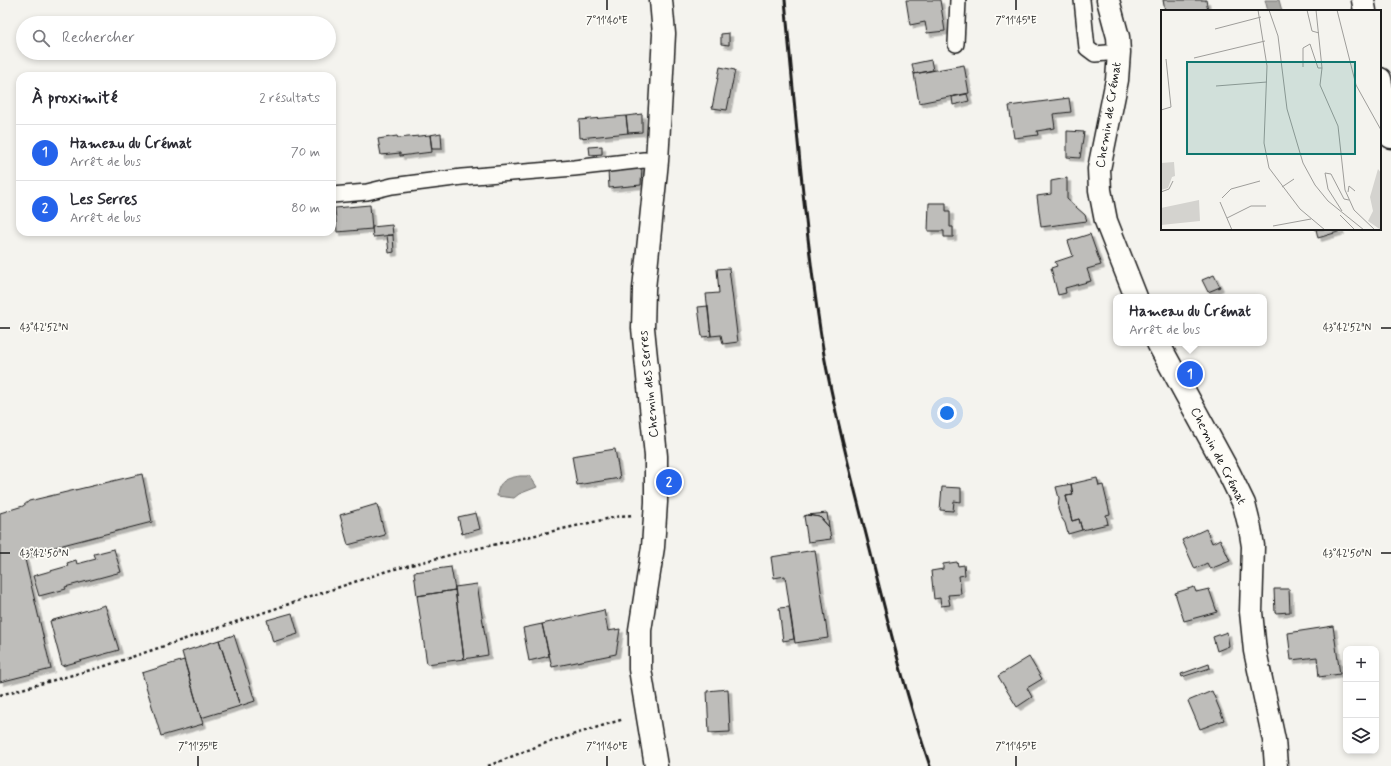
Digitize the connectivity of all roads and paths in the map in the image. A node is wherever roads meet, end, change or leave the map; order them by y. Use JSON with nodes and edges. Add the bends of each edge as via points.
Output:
{"nodes":[{"id":1,"x":661,"y":0,"type":"edge"},
{"id":2,"x":958,"y":0,"type":"edge"},
{"id":3,"x":1082,"y":0,"type":"edge"},
{"id":4,"x":1108,"y":0,"type":"edge"},
{"id":5,"x":1363,"y":0,"type":"edge"},
{"id":6,"x":1365,"y":10,"type":"edge"},
{"id":7,"x":956,"y":44,"type":"dead end"},
{"id":8,"x":1119,"y":52,"type":"junction"},
{"id":9,"x":1381,"y":84,"type":"edge"},
{"id":10,"x":1391,"y":137,"type":"edge"},
{"id":11,"x":657,"y":161,"type":"junction"},
{"id":12,"x":336,"y":195,"type":"edge"},
{"id":13,"x":1135,"y":294,"type":"edge"},
{"id":14,"x":1160,"y":346,"type":"edge"},
{"id":15,"x":655,"y":514,"type":"junction"},
{"id":16,"x":0,"y":695,"type":"edge"},
{"id":17,"x":646,"y":712,"type":"junction"},
{"id":18,"x":488,"y":766,"type":"edge"},
{"id":19,"x":656,"y":766,"type":"edge"},
{"id":20,"x":1276,"y":766,"type":"edge"}],
"edges":[{"from":1,"to":11,"type":"street","name":"Chemin des Serres","via":[[664,34]]},
{"from":2,"to":7,"type":"lane"},
{"from":3,"to":8,"type":"lane","via":[[1086,48],[1095,54]]},
{"from":4,"to":8,"type":"street","name":"Chemin de Crémat","via":[[1118,36]]},
{"from":5,"to":6,"type":"street"},
{"from":8,"to":13,"type":"street","name":"Chemin de Crémat","via":[[1117,80],[1099,168],[1100,190],[1106,221]]},
{"from":9,"to":10,"type":"street"},
{"from":11,"to":12,"type":"lane","via":[[644,160],[462,178]]},
{"from":11,"to":15,"type":"street","name":"Chemin des Serres","via":[[644,289],[643,328],[656,456]]},
{"from":14,"to":20,"type":"street","name":"Chemin de Crémat","via":[[1244,504],[1253,546],[1251,612],[1255,651],[1274,740]]},
{"from":15,"to":16,"type":"path","via":[[620,516],[387,572],[105,666]]},
{"from":15,"to":17,"type":"street","name":"Chemin des Serres","via":[[640,630],[640,669]]},
{"from":17,"to":18,"type":"path","via":[[543,744]]},
{"from":17,"to":19,"type":"street","name":"Chemin des Serres"}]}
